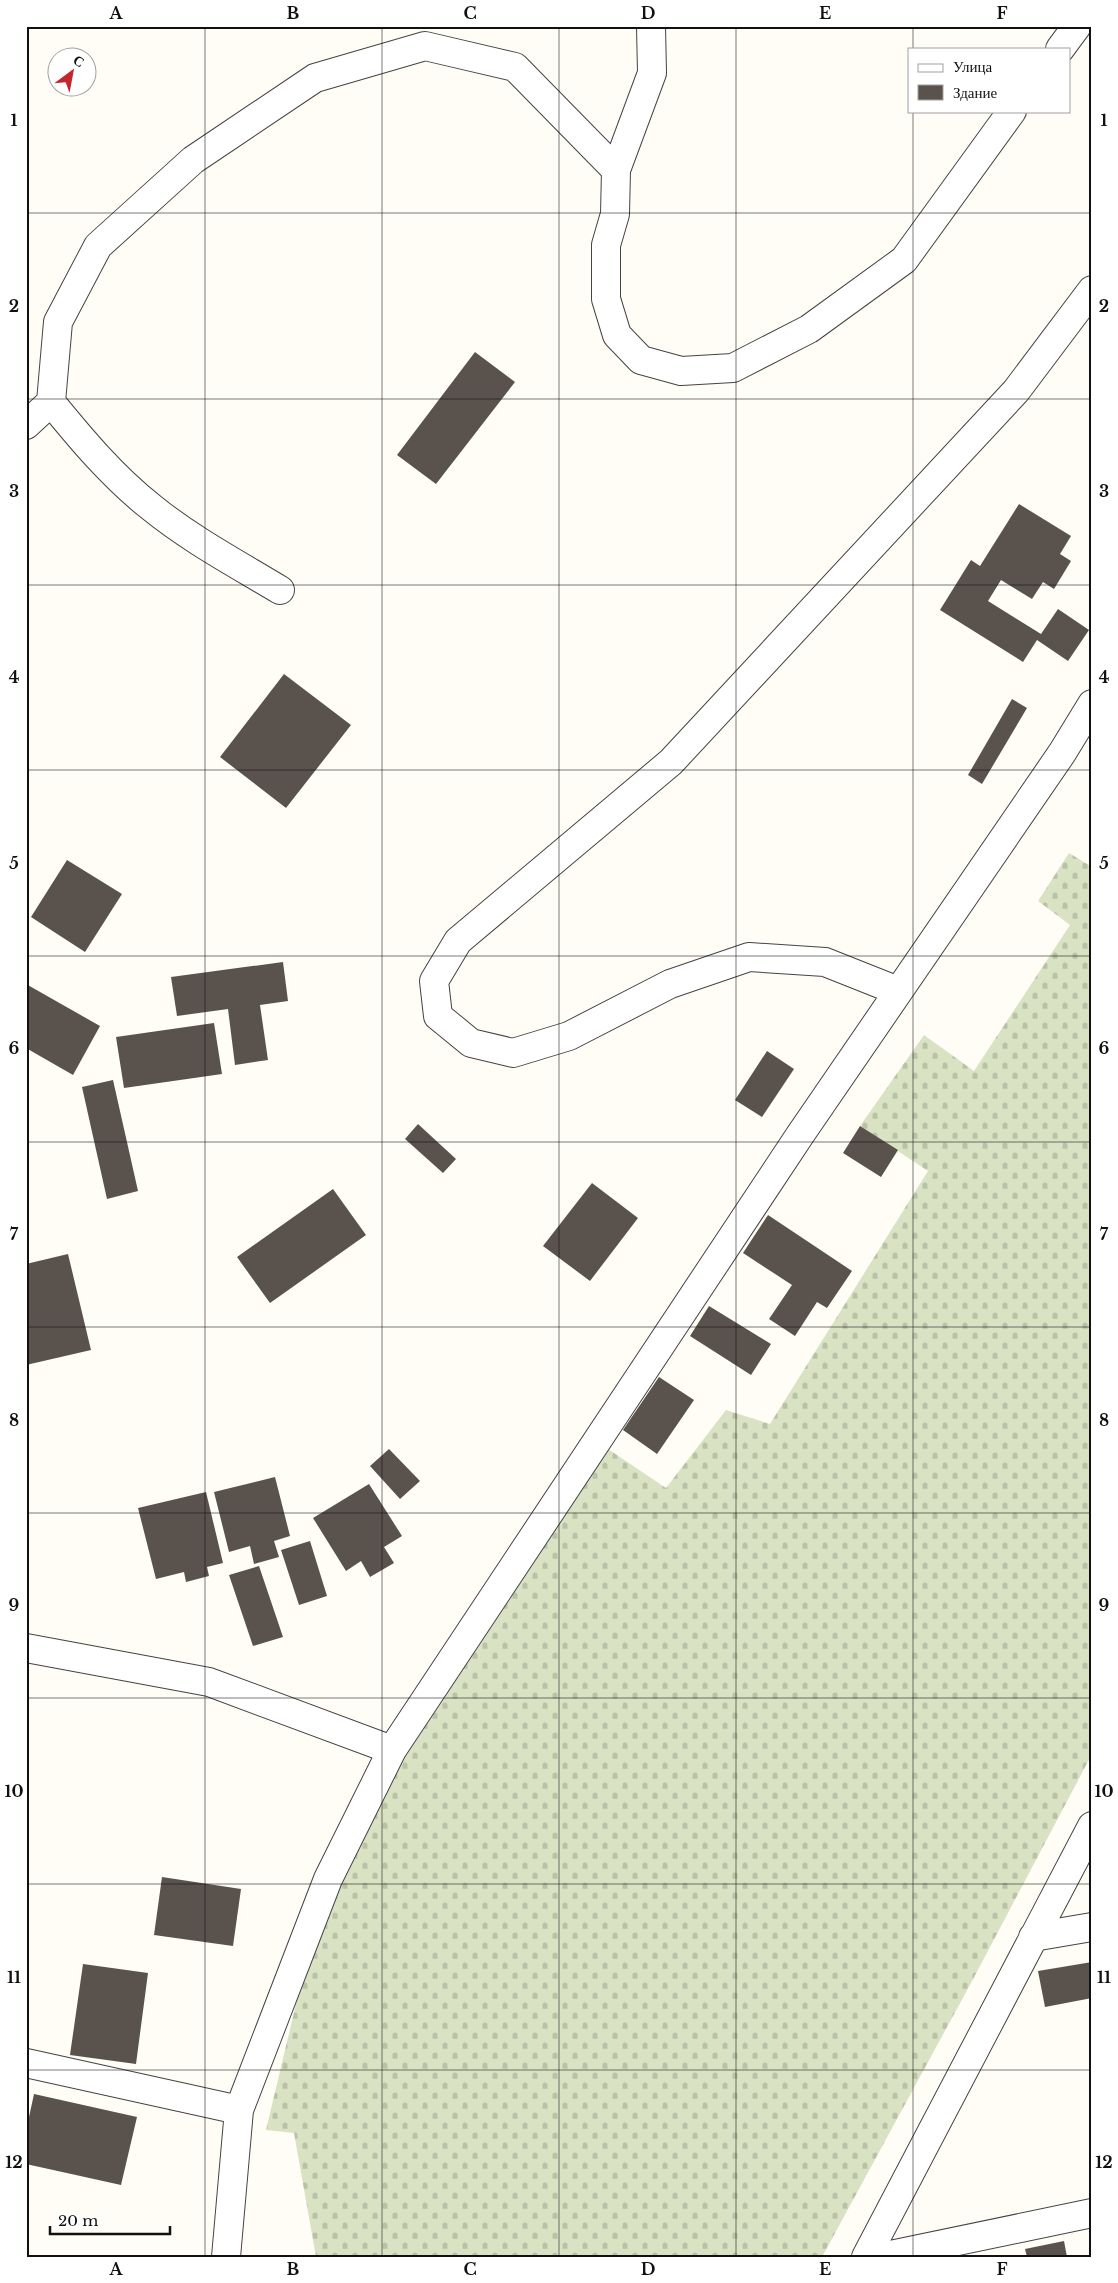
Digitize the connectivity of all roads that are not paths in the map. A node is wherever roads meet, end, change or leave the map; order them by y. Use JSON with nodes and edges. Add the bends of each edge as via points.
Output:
{"nodes":[{"id":1,"x":651,"y":26,"type":"edge"},
{"id":2,"x":1077,"y":26,"type":"edge"},
{"id":3,"x":1061,"y":48,"type":"edge"},
{"id":4,"x":1011,"y":112,"type":"edge"},
{"id":5,"x":616,"y":170,"type":"junction"},
{"id":6,"x":1092,"y":290,"type":"edge"},
{"id":7,"x":51,"y":402,"type":"junction"},
{"id":8,"x":26,"y":425,"type":"edge"},
{"id":9,"x":280,"y":590,"type":"dead end"},
{"id":10,"x":1092,"y":704,"type":"edge"},
{"id":11,"x":898,"y":991,"type":"junction"},
{"id":12,"x":26,"y":1648,"type":"edge"},
{"id":13,"x":392,"y":1750,"type":"junction"},
{"id":14,"x":1092,"y":1826,"type":"edge"},
{"id":15,"x":1092,"y":1927,"type":"edge"},
{"id":16,"x":1032,"y":1937,"type":"junction"},
{"id":17,"x":26,"y":2062,"type":"edge"},
{"id":18,"x":239,"y":2110,"type":"junction"},
{"id":19,"x":1092,"y":2213,"type":"edge"},
{"id":20,"x":226,"y":2257,"type":"edge"},
{"id":21,"x":866,"y":2257,"type":"edge"},
{"id":22,"x":881,"y":2257,"type":"edge"}],
"edges":[{"from":1,"to":5,"type":"street","via":[[652,74]]},
{"from":2,"to":3,"type":"street"},
{"from":4,"to":5,"type":"street","via":[[904,260],[809,329],[733,368],[681,371],[640,360],[617,335],[606,299],[606,245],[615,214]]},
{"from":5,"to":7,"type":"street","via":[[515,67],[425,46],[315,78],[193,160],[98,246],[58,322]]},
{"from":6,"to":11,"type":"street","via":[[1016,391],[671,762],[458,941],[434,981],[438,1016],[471,1043],[513,1053],[569,1036],[670,984],[748,957],[825,962]]},
{"from":7,"to":8,"type":"street"},
{"from":7,"to":9,"type":"street","via":[[90,450],[151,507]]},
{"from":10,"to":11,"type":"street","via":[[1062,753]]},
{"from":11,"to":13,"type":"street"},
{"from":12,"to":13,"type":"street","via":[[209,1682]]},
{"from":13,"to":18,"type":"street","via":[[328,1878]]},
{"from":14,"to":16,"type":"street"},
{"from":15,"to":16,"type":"street"},
{"from":16,"to":21,"type":"street"},
{"from":17,"to":18,"type":"street"},
{"from":18,"to":20,"type":"street"},
{"from":19,"to":22,"type":"street"}]}
